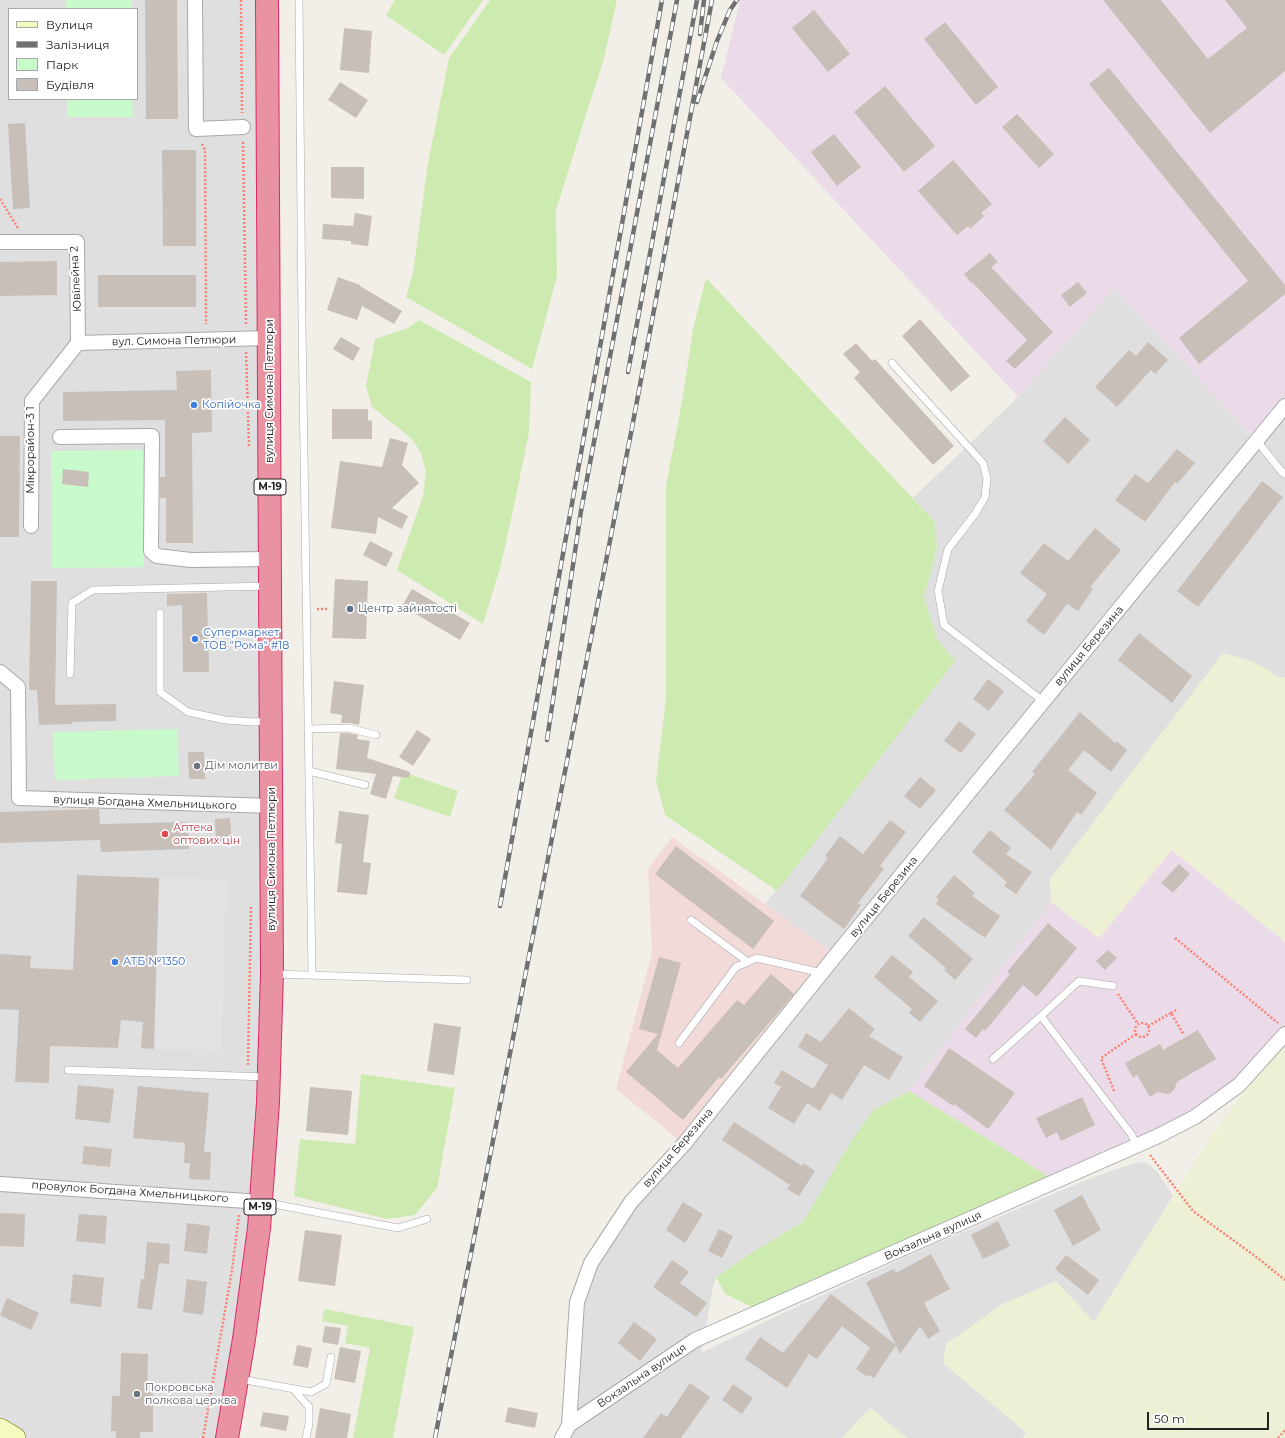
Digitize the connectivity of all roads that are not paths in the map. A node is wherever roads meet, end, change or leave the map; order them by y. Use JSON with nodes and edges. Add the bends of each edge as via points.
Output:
{"nodes":[{"id":1,"x":195,"y":0,"type":"edge"},
{"id":2,"x":267,"y":0,"type":"edge"},
{"id":3,"x":299,"y":0,"type":"edge"},
{"id":4,"x":243,"y":127,"type":"dead end"},
{"id":5,"x":0,"y":242,"type":"edge"},
{"id":6,"x":269,"y":338,"type":"junction"},
{"id":7,"x":78,"y":343,"type":"junction"},
{"id":8,"x":892,"y":363,"type":"dead end"},
{"id":9,"x":1285,"y":406,"type":"edge"},
{"id":10,"x":60,"y":437,"type":"dead end"},
{"id":11,"x":1257,"y":441,"type":"junction"},
{"id":12,"x":1285,"y":474,"type":"edge"},
{"id":13,"x":31,"y":526,"type":"dead end"},
{"id":14,"x":261,"y":559,"type":"junction"},
{"id":15,"x":271,"y":586,"type":"junction"},
{"id":16,"x":160,"y":613,"type":"dead end"},
{"id":17,"x":0,"y":672,"type":"edge"},
{"id":18,"x":70,"y":674,"type":"dead end"},
{"id":19,"x":1043,"y":702,"type":"junction"},
{"id":20,"x":272,"y":721,"type":"junction"},
{"id":21,"x":308,"y":729,"type":"junction"},
{"id":22,"x":376,"y":735,"type":"dead end"},
{"id":23,"x":309,"y":771,"type":"junction"},
{"id":24,"x":365,"y":785,"type":"dead end"},
{"id":25,"x":272,"y":806,"type":"junction"},
{"id":26,"x":691,"y":920,"type":"dead end"},
{"id":27,"x":748,"y":962,"type":"junction"},
{"id":28,"x":822,"y":973,"type":"junction"},
{"id":29,"x":272,"y":974,"type":"junction"},
{"id":30,"x":312,"y":975,"type":"junction"},
{"id":31,"x":467,"y":980,"type":"dead end"},
{"id":32,"x":1113,"y":986,"type":"road end"},
{"id":33,"x":1040,"y":1016,"type":"junction"},
{"id":34,"x":1282,"y":1029,"type":"edge"},
{"id":35,"x":680,"y":1043,"type":"dead end"},
{"id":36,"x":993,"y":1059,"type":"dead end"},
{"id":37,"x":68,"y":1070,"type":"dead end"},
{"id":38,"x":268,"y":1077,"type":"junction"},
{"id":39,"x":1137,"y":1146,"type":"junction"},
{"id":40,"x":0,"y":1184,"type":"edge"},
{"id":41,"x":261,"y":1202,"type":"junction"},
{"id":42,"x":427,"y":1219,"type":"dead end"},
{"id":43,"x":331,"y":1357,"type":"dead end"},
{"id":44,"x":238,"y":1379,"type":"junction"},
{"id":45,"x":294,"y":1390,"type":"junction"},
{"id":46,"x":570,"y":1425,"type":"junction"},
{"id":47,"x":0,"y":1429,"type":"edge"},
{"id":48,"x":15,"y":1438,"type":"edge"},
{"id":49,"x":227,"y":1438,"type":"edge"},
{"id":50,"x":306,"y":1438,"type":"edge"},
{"id":51,"x":562,"y":1438,"type":"edge"}],
"edges":[{"from":1,"to":4,"type":"street","via":[[196,129]]},
{"from":2,"to":6,"type":"highway","name":"вулиця Симона Петлюри","number":"М-19"},
{"from":3,"to":21,"type":"lane"},
{"from":5,"to":7,"type":"street","name":"Ювілейна 2","via":[[77,242]]},
{"from":6,"to":7,"type":"street","name":"вул. Симона Петлюри"},
{"from":6,"to":14,"type":"highway","name":"вулиця Симона Петлюри","number":"М-19"},
{"from":7,"to":13,"type":"street","name":"Мікрорайон-3 1","via":[[32,400]]},
{"from":8,"to":19,"type":"lane","via":[[984,463],[987,479],[985,497],[948,549],[938,592],[944,625]]},
{"from":9,"to":11,"type":"street","name":"вулиця Березина"},
{"from":10,"to":14,"type":"street","via":[[152,436],[152,551],[157,556],[191,560]]},
{"from":11,"to":12,"type":"lane"},
{"from":11,"to":19,"type":"street","name":"вулиця Березина"},
{"from":14,"to":15,"type":"highway","name":"вулиця Симона Петлюри","number":"М-19"},
{"from":15,"to":18,"type":"lane","via":[[93,590],[72,603]]},
{"from":15,"to":20,"type":"highway","name":"вулиця Симона Петлюри","number":"М-19"},
{"from":16,"to":20,"type":"lane","via":[[160,692],[188,712],[225,720]]},
{"from":17,"to":25,"type":"street","name":"вулиця Богдана Хмельницького","via":[[18,687],[19,798]]},
{"from":19,"to":28,"type":"street","name":"вулиця Березина"},
{"from":20,"to":25,"type":"highway","name":"вулиця Симона Петлюри","number":"М-19"},
{"from":21,"to":22,"type":"lane","via":[[349,728]]},
{"from":21,"to":23,"type":"lane"},
{"from":23,"to":24,"type":"lane"},
{"from":23,"to":30,"type":"lane"},
{"from":25,"to":29,"type":"highway","name":"вулиця Симона Петлюри","number":"М-19"},
{"from":26,"to":27,"type":"lane"},
{"from":27,"to":28,"type":"lane","via":[[757,958]]},
{"from":27,"to":35,"type":"lane","via":[[736,967]]},
{"from":28,"to":46,"type":"street","name":"вулиця Березина","via":[[684,1144],[630,1202],[591,1263],[576,1302]]},
{"from":29,"to":30,"type":"lane"},
{"from":29,"to":38,"type":"highway","number":"М-19"},
{"from":30,"to":31,"type":"lane"},
{"from":32,"to":33,"type":"lane","via":[[1079,981]]},
{"from":33,"to":36,"type":"lane"},
{"from":33,"to":39,"type":"lane","via":[[1131,1134]]},
{"from":34,"to":39,"type":"street","name":"Вокзальна вулиця","via":[[1239,1086],[1194,1117]]},
{"from":37,"to":38,"type":"lane"},
{"from":38,"to":41,"type":"highway","number":"М-19"},
{"from":39,"to":46,"type":"street","name":"Вокзальна вулиця","via":[[695,1340]]},
{"from":40,"to":41,"type":"street","name":"провулок Богдана Хмельницького"},
{"from":41,"to":42,"type":"lane","via":[[398,1228]]},
{"from":41,"to":44,"type":"highway","number":"М-19"},
{"from":43,"to":45,"type":"lane","via":[[326,1384],[311,1392]]},
{"from":44,"to":45,"type":"lane"},
{"from":44,"to":49,"type":"highway","number":"М-19"},
{"from":45,"to":50,"type":"lane","via":[[308,1407],[309,1424]]},
{"from":46,"to":51,"type":"street"},
{"from":47,"to":48,"type":"street"}]}
